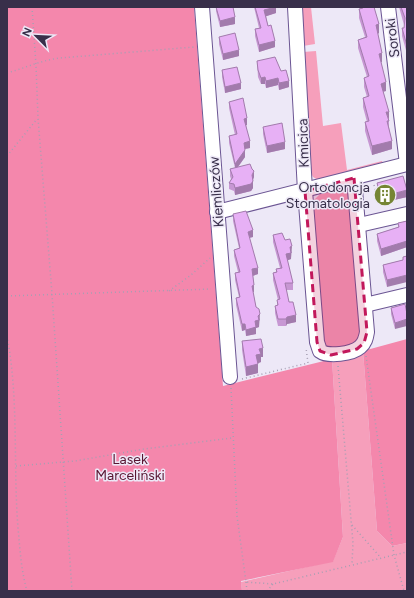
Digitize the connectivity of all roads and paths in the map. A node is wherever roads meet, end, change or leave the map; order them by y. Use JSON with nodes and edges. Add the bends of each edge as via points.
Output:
{"nodes":[{"id":1,"x":32,"y":7,"type":"edge"},
{"id":2,"x":202,"y":7,"type":"edge"},
{"id":3,"x":295,"y":7,"type":"edge"},
{"id":4,"x":388,"y":7,"type":"edge"},
{"id":5,"x":196,"y":46,"type":"dead end"},
{"id":6,"x":36,"y":64,"type":"junction"},
{"id":7,"x":7,"y":73,"type":"edge"},
{"id":8,"x":38,"y":118,"type":"junction"},
{"id":9,"x":7,"y":156,"type":"edge"},
{"id":10,"x":407,"y":164,"type":"edge"},
{"id":11,"x":354,"y":178,"type":"junction"},
{"id":12,"x":373,"y":180,"type":"dead end"},
{"id":13,"x":305,"y":191,"type":"junction"},
{"id":14,"x":377,"y":195,"type":"dead end"},
{"id":15,"x":217,"y":212,"type":"junction"},
{"id":16,"x":407,"y":214,"type":"edge"},
{"id":17,"x":359,"y":225,"type":"junction"},
{"id":18,"x":215,"y":253,"type":"dead end"},
{"id":19,"x":217,"y":289,"type":"dead end"},
{"id":20,"x":169,"y":291,"type":"junction"},
{"id":21,"x":52,"y":294,"type":"junction"},
{"id":22,"x":7,"y":296,"type":"edge"},
{"id":23,"x":407,"y":296,"type":"edge"},
{"id":24,"x":366,"y":312,"type":"junction"},
{"id":25,"x":7,"y":336,"type":"edge"},
{"id":26,"x":306,"y":344,"type":"dead end"},
{"id":27,"x":365,"y":350,"type":"dead end"},
{"id":28,"x":338,"y":364,"type":"dead end"},
{"id":29,"x":233,"y":380,"type":"junction"},
{"id":30,"x":232,"y":438,"type":"junction"},
{"id":31,"x":63,"y":461,"type":"junction"},
{"id":32,"x":16,"y":466,"type":"junction"},
{"id":33,"x":351,"y":524,"type":"junction"},
{"id":34,"x":407,"y":552,"type":"edge"},
{"id":35,"x":394,"y":555,"type":"junction"},
{"id":36,"x":381,"y":558,"type":"junction"},
{"id":37,"x":352,"y":564,"type":"junction"},
{"id":38,"x":246,"y":582,"type":"junction"},
{"id":39,"x":273,"y":584,"type":"junction"},
{"id":40,"x":27,"y":591,"type":"edge"},
{"id":41,"x":72,"y":591,"type":"edge"},
{"id":42,"x":247,"y":591,"type":"edge"},
{"id":43,"x":267,"y":591,"type":"edge"},
{"id":44,"x":404,"y":591,"type":"edge"}],
"edges":[{"from":1,"to":6,"type":"path"},
{"from":2,"to":15,"type":"street","name":"Kiemliczów"},
{"from":3,"to":13,"type":"street","name":"Kmicica"},
{"from":4,"to":10,"type":"street","name":"Soroki"},
{"from":5,"to":6,"type":"path","via":[[42,60]]},
{"from":6,"to":7,"type":"path"},
{"from":6,"to":8,"type":"path"},
{"from":8,"to":9,"type":"path"},
{"from":8,"to":21,"type":"path"},
{"from":10,"to":11,"type":"street"},
{"from":11,"to":13,"type":"street"},
{"from":11,"to":17,"type":"street"},
{"from":12,"to":14,"type":"path"},
{"from":13,"to":15,"type":"street"},
{"from":13,"to":24,"type":"street","name":"Kmicica","via":[[317,342],[320,351],[331,355],[361,346],[366,338]]},
{"from":15,"to":29,"type":"street","name":"Kiemliczów"},
{"from":16,"to":17,"type":"street"},
{"from":17,"to":24,"type":"street"},
{"from":18,"to":20,"type":"path"},
{"from":19,"to":20,"type":"path"},
{"from":20,"to":21,"type":"path"},
{"from":21,"to":22,"type":"path"},
{"from":21,"to":31,"type":"path"},
{"from":23,"to":24,"type":"street"},
{"from":25,"to":32,"type":"path","via":[[14,396]]},
{"from":26,"to":29,"type":"path","via":[[308,362]]},
{"from":27,"to":35,"type":"path"},
{"from":28,"to":33,"type":"path"},
{"from":29,"to":30,"type":"path"},
{"from":30,"to":31,"type":"path"},
{"from":30,"to":38,"type":"path","via":[[237,516]]},
{"from":31,"to":32,"type":"path"},
{"from":31,"to":41,"type":"path"},
{"from":32,"to":40,"type":"path","via":[[21,561]]},
{"from":33,"to":36,"type":"path"},
{"from":33,"to":37,"type":"path"},
{"from":34,"to":35,"type":"path"},
{"from":35,"to":36,"type":"path"},
{"from":35,"to":44,"type":"path"},
{"from":36,"to":37,"type":"path"},
{"from":37,"to":39,"type":"path"},
{"from":38,"to":39,"type":"path"},
{"from":38,"to":42,"type":"path"},
{"from":39,"to":43,"type":"path"}]}
